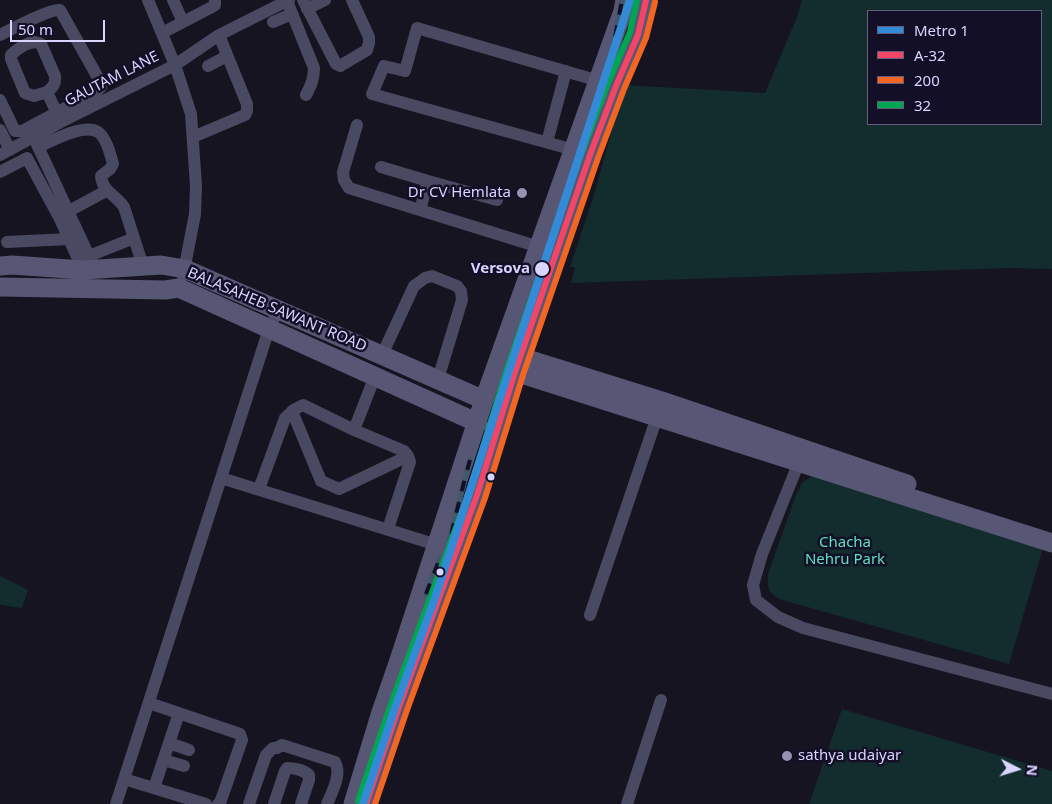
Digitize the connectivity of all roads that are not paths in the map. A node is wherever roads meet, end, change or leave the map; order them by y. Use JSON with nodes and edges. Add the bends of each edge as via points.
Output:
{"nodes":[{"id":1,"x":148,"y":0,"type":"edge"},
{"id":2,"x":172,"y":0,"type":"edge"},
{"id":3,"x":215,"y":0,"type":"edge"},
{"id":4,"x":288,"y":0,"type":"edge"},
{"id":5,"x":325,"y":0,"type":"edge"},
{"id":6,"x":352,"y":0,"type":"edge"},
{"id":7,"x":626,"y":0,"type":"edge"},
{"id":8,"x":646,"y":0,"type":"edge"},
{"id":9,"x":305,"y":4,"type":"edge"},
{"id":10,"x":292,"y":14,"type":"junction"},
{"id":11,"x":183,"y":22,"type":"junction"},
{"id":12,"x":273,"y":22,"type":"dead end"},
{"id":13,"x":19,"y":26,"type":"junction"},
{"id":14,"x":162,"y":33,"type":"junction"},
{"id":15,"x":0,"y":35,"type":"edge"},
{"id":16,"x":219,"y":35,"type":"junction"},
{"id":17,"x":26,"y":44,"type":"junction"},
{"id":18,"x":227,"y":56,"type":"junction"},
{"id":19,"x":175,"y":65,"type":"junction"},
{"id":20,"x":208,"y":66,"type":"dead end"},
{"id":21,"x":566,"y":71,"type":"junction"},
{"id":22,"x":598,"y":81,"type":"junction"},
{"id":23,"x":47,"y":92,"type":"junction"},
{"id":24,"x":306,"y":94,"type":"dead end"},
{"id":25,"x":0,"y":100,"type":"edge"},
{"id":26,"x":59,"y":117,"type":"junction"},
{"id":27,"x":357,"y":125,"type":"dead end"},
{"id":28,"x":0,"y":130,"type":"edge"},
{"id":29,"x":193,"y":137,"type":"junction"},
{"id":30,"x":36,"y":142,"type":"junction"},
{"id":31,"x":546,"y":142,"type":"junction"},
{"id":32,"x":7,"y":147,"type":"edge"},
{"id":33,"x":574,"y":150,"type":"junction"},
{"id":34,"x":27,"y":158,"type":"junction"},
{"id":35,"x":381,"y":167,"type":"dead end"},
{"id":36,"x":0,"y":172,"type":"edge"},
{"id":37,"x":428,"y":181,"type":"junction"},
{"id":38,"x":106,"y":191,"type":"junction"},
{"id":39,"x":497,"y":200,"type":"dead end"},
{"id":40,"x":420,"y":210,"type":"junction"},
{"id":41,"x":69,"y":211,"type":"junction"},
{"id":42,"x":134,"y":238,"type":"junction"},
{"id":43,"x":69,"y":239,"type":"junction"},
{"id":44,"x":4,"y":241,"type":"edge"},
{"id":45,"x":539,"y":247,"type":"junction"},
{"id":46,"x":89,"y":265,"type":"junction"},
{"id":47,"x":6,"y":266,"type":"edge"},
{"id":48,"x":142,"y":266,"type":"junction"},
{"id":49,"x":185,"y":269,"type":"junction"},
{"id":50,"x":0,"y":287,"type":"edge"},
{"id":51,"x":179,"y":288,"type":"junction"},
{"id":52,"x":278,"y":310,"type":"junction"},
{"id":53,"x":269,"y":329,"type":"junction"},
{"id":54,"x":382,"y":355,"type":"junction"},
{"id":55,"x":518,"y":365,"type":"junction"},
{"id":56,"x":374,"y":376,"type":"junction"},
{"id":57,"x":438,"y":380,"type":"junction"},
{"id":58,"x":484,"y":400,"type":"junction"},
{"id":59,"x":659,"y":409,"type":"junction"},
{"id":60,"x":292,"y":411,"type":"junction"},
{"id":61,"x":478,"y":423,"type":"junction"},
{"id":62,"x":354,"y":430,"type":"junction"},
{"id":63,"x":408,"y":456,"type":"junction"},
{"id":64,"x":801,"y":456,"type":"junction"},
{"id":65,"x":221,"y":478,"type":"junction"},
{"id":66,"x":259,"y":489,"type":"junction"},
{"id":67,"x":388,"y":529,"type":"junction"},
{"id":68,"x":1052,"y":531,"type":"edge"},
{"id":69,"x":1052,"y":543,"type":"edge"},
{"id":70,"x":437,"y":545,"type":"junction"},
{"id":71,"x":429,"y":570,"type":"junction"},
{"id":72,"x":448,"y":576,"type":"junction"},
{"id":73,"x":590,"y":615,"type":"dead end"},
{"id":74,"x":1052,"y":694,"type":"edge"},
{"id":75,"x":661,"y":700,"type":"dead end"},
{"id":76,"x":149,"y":703,"type":"junction"},
{"id":77,"x":179,"y":713,"type":"junction"},
{"id":78,"x":169,"y":743,"type":"junction"},
{"id":79,"x":188,"y":750,"type":"dead end"},
{"id":80,"x":164,"y":760,"type":"junction"},
{"id":81,"x":184,"y":766,"type":"dead end"},
{"id":82,"x":124,"y":779,"type":"junction"},
{"id":83,"x":154,"y":788,"type":"junction"},
{"id":84,"x":116,"y":804,"type":"edge"},
{"id":85,"x":206,"y":804,"type":"edge"},
{"id":86,"x":218,"y":804,"type":"edge"},
{"id":87,"x":250,"y":804,"type":"edge"},
{"id":88,"x":274,"y":804,"type":"edge"},
{"id":89,"x":301,"y":804,"type":"edge"},
{"id":90,"x":327,"y":804,"type":"edge"},
{"id":91,"x":353,"y":804,"type":"edge"},
{"id":92,"x":366,"y":804,"type":"edge"},
{"id":93,"x":627,"y":804,"type":"edge"}],
"edges":[{"from":1,"to":14,"type":"street"},
{"from":2,"to":11,"type":"street"},
{"from":3,"to":11,"type":"street","via":[[212,7]]},
{"from":4,"to":10,"type":"street"},
{"from":4,"to":16,"type":"street","name":"GAUTAM LANE"},
{"from":5,"to":9,"type":"street"},
{"from":6,"to":9,"type":"street","via":[[370,43],[367,50],[340,66],[336,64]]},
{"from":7,"to":22,"type":"main road"},
{"from":8,"to":55,"type":"main road","via":[[638,35],[593,146]]},
{"from":10,"to":12,"type":"street"},
{"from":10,"to":24,"type":"street","via":[[314,68]]},
{"from":11,"to":14,"type":"street"},
{"from":13,"to":15,"type":"street"},
{"from":13,"to":17,"type":"street"},
{"from":13,"to":26,"type":"street","via":[[55,9],[60,10],[101,83],[97,91]]},
{"from":14,"to":19,"type":"street"},
{"from":16,"to":18,"type":"street"},
{"from":16,"to":19,"type":"street","name":"GAUTAM LANE"},
{"from":17,"to":23,"type":"street","via":[[42,44],[56,81]]},
{"from":17,"to":23,"type":"street","via":[[10,54],[25,93],[34,96]]},
{"from":18,"to":20,"type":"street"},
{"from":18,"to":29,"type":"street","via":[[247,111]]},
{"from":19,"to":26,"type":"street","name":"GAUTAM LANE"},
{"from":19,"to":29,"type":"street","via":[[192,114]]},
{"from":21,"to":22,"type":"street"},
{"from":21,"to":31,"type":"street"},
{"from":21,"to":31,"type":"street","via":[[417,28],[404,71],[384,66],[372,94]]},
{"from":22,"to":33,"type":"main road"},
{"from":23,"to":26,"type":"street"},
{"from":25,"to":26,"type":"street","via":[[15,131]]},
{"from":26,"to":30,"type":"street","name":"GAUTAM LANE"},
{"from":27,"to":40,"type":"street","via":[[343,172],[349,188]]},
{"from":28,"to":32,"type":"street"},
{"from":29,"to":49,"type":"street","via":[[195,214]]},
{"from":30,"to":32,"type":"street","name":"GAUTAM LANE"},
{"from":30,"to":38,"type":"street","via":[[87,130],[99,132],[113,164],[101,179]]},
{"from":30,"to":41,"type":"street"},
{"from":31,"to":33,"type":"street"},
{"from":32,"to":34,"type":"street"},
{"from":33,"to":45,"type":"main road"},
{"from":34,"to":36,"type":"street"},
{"from":34,"to":43,"type":"street"},
{"from":35,"to":37,"type":"street"},
{"from":37,"to":39,"type":"street"},
{"from":37,"to":40,"type":"street"},
{"from":38,"to":41,"type":"street"},
{"from":38,"to":42,"type":"street","via":[[124,206]]},
{"from":40,"to":45,"type":"street"},
{"from":41,"to":46,"type":"street"},
{"from":42,"to":46,"type":"street"},
{"from":42,"to":48,"type":"street"},
{"from":43,"to":44,"type":"street"},
{"from":43,"to":46,"type":"street"},
{"from":44,"to":47,"type":"street"},
{"from":45,"to":58,"type":"main road"},
{"from":46,"to":47,"type":"main road","name":"BALASAHEB SAWANT ROAD"},
{"from":46,"to":48,"type":"main road","name":"BALASAHEB SAWANT ROAD"},
{"from":48,"to":49,"type":"main road","name":"BALASAHEB SAWANT ROAD"},
{"from":49,"to":51,"type":"street"},
{"from":49,"to":52,"type":"main road","name":"BALASAHEB SAWANT ROAD"},
{"from":50,"to":51,"type":"main road","name":"BALASAHEB SAWANT ROAD"},
{"from":51,"to":53,"type":"main road","name":"BALASAHEB SAWANT ROAD"},
{"from":52,"to":53,"type":"street"},
{"from":52,"to":54,"type":"main road","name":"BALASAHEB SAWANT ROAD"},
{"from":53,"to":56,"type":"main road","name":"BALASAHEB SAWANT ROAD"},
{"from":53,"to":65,"type":"street"},
{"from":54,"to":57,"type":"main road","name":"BALASAHEB SAWANT ROAD"},
{"from":54,"to":57,"type":"street","via":[[414,286],[432,276],[457,286],[462,300]]},
{"from":55,"to":59,"type":"main road"},
{"from":55,"to":72,"type":"main road"},
{"from":56,"to":61,"type":"main road","name":"BALASAHEB SAWANT ROAD"},
{"from":56,"to":62,"type":"street"},
{"from":57,"to":58,"type":"main road","name":"BALASAHEB SAWANT ROAD"},
{"from":58,"to":61,"type":"main road"},
{"from":59,"to":64,"type":"main road"},
{"from":59,"to":73,"type":"street"},
{"from":60,"to":62,"type":"street","via":[[303,405]]},
{"from":60,"to":63,"type":"street","via":[[321,481],[339,489]]},
{"from":60,"to":66,"type":"street","via":[[285,418]]},
{"from":61,"to":70,"type":"main road"},
{"from":62,"to":63,"type":"street","via":[[404,451]]},
{"from":63,"to":67,"type":"street","via":[[410,462]]},
{"from":64,"to":68,"type":"main road"},
{"from":64,"to":69,"type":"main road"},
{"from":64,"to":74,"type":"street","via":[[762,554],[753,585],[756,600],[778,617],[803,628]]},
{"from":65,"to":66,"type":"street"},
{"from":65,"to":76,"type":"street"},
{"from":66,"to":67,"type":"street"},
{"from":67,"to":70,"type":"street"},
{"from":70,"to":71,"type":"main road"},
{"from":71,"to":72,"type":"main road"},
{"from":71,"to":91,"type":"main road"},
{"from":72,"to":92,"type":"main road"},
{"from":75,"to":93,"type":"street"},
{"from":76,"to":77,"type":"street"},
{"from":76,"to":82,"type":"street"},
{"from":77,"to":78,"type":"street"},
{"from":77,"to":86,"type":"street","via":[[242,737]]},
{"from":78,"to":79,"type":"street"},
{"from":78,"to":80,"type":"street"},
{"from":80,"to":81,"type":"street"},
{"from":80,"to":83,"type":"street"},
{"from":82,"to":83,"type":"street"},
{"from":82,"to":84,"type":"street"},
{"from":83,"to":85,"type":"street"},
{"from":87,"to":90,"type":"street","via":[[266,754],[282,745],[336,762],[338,772]]},
{"from":88,"to":89,"type":"street","via":[[285,771],[291,768],[309,775]]}]}
